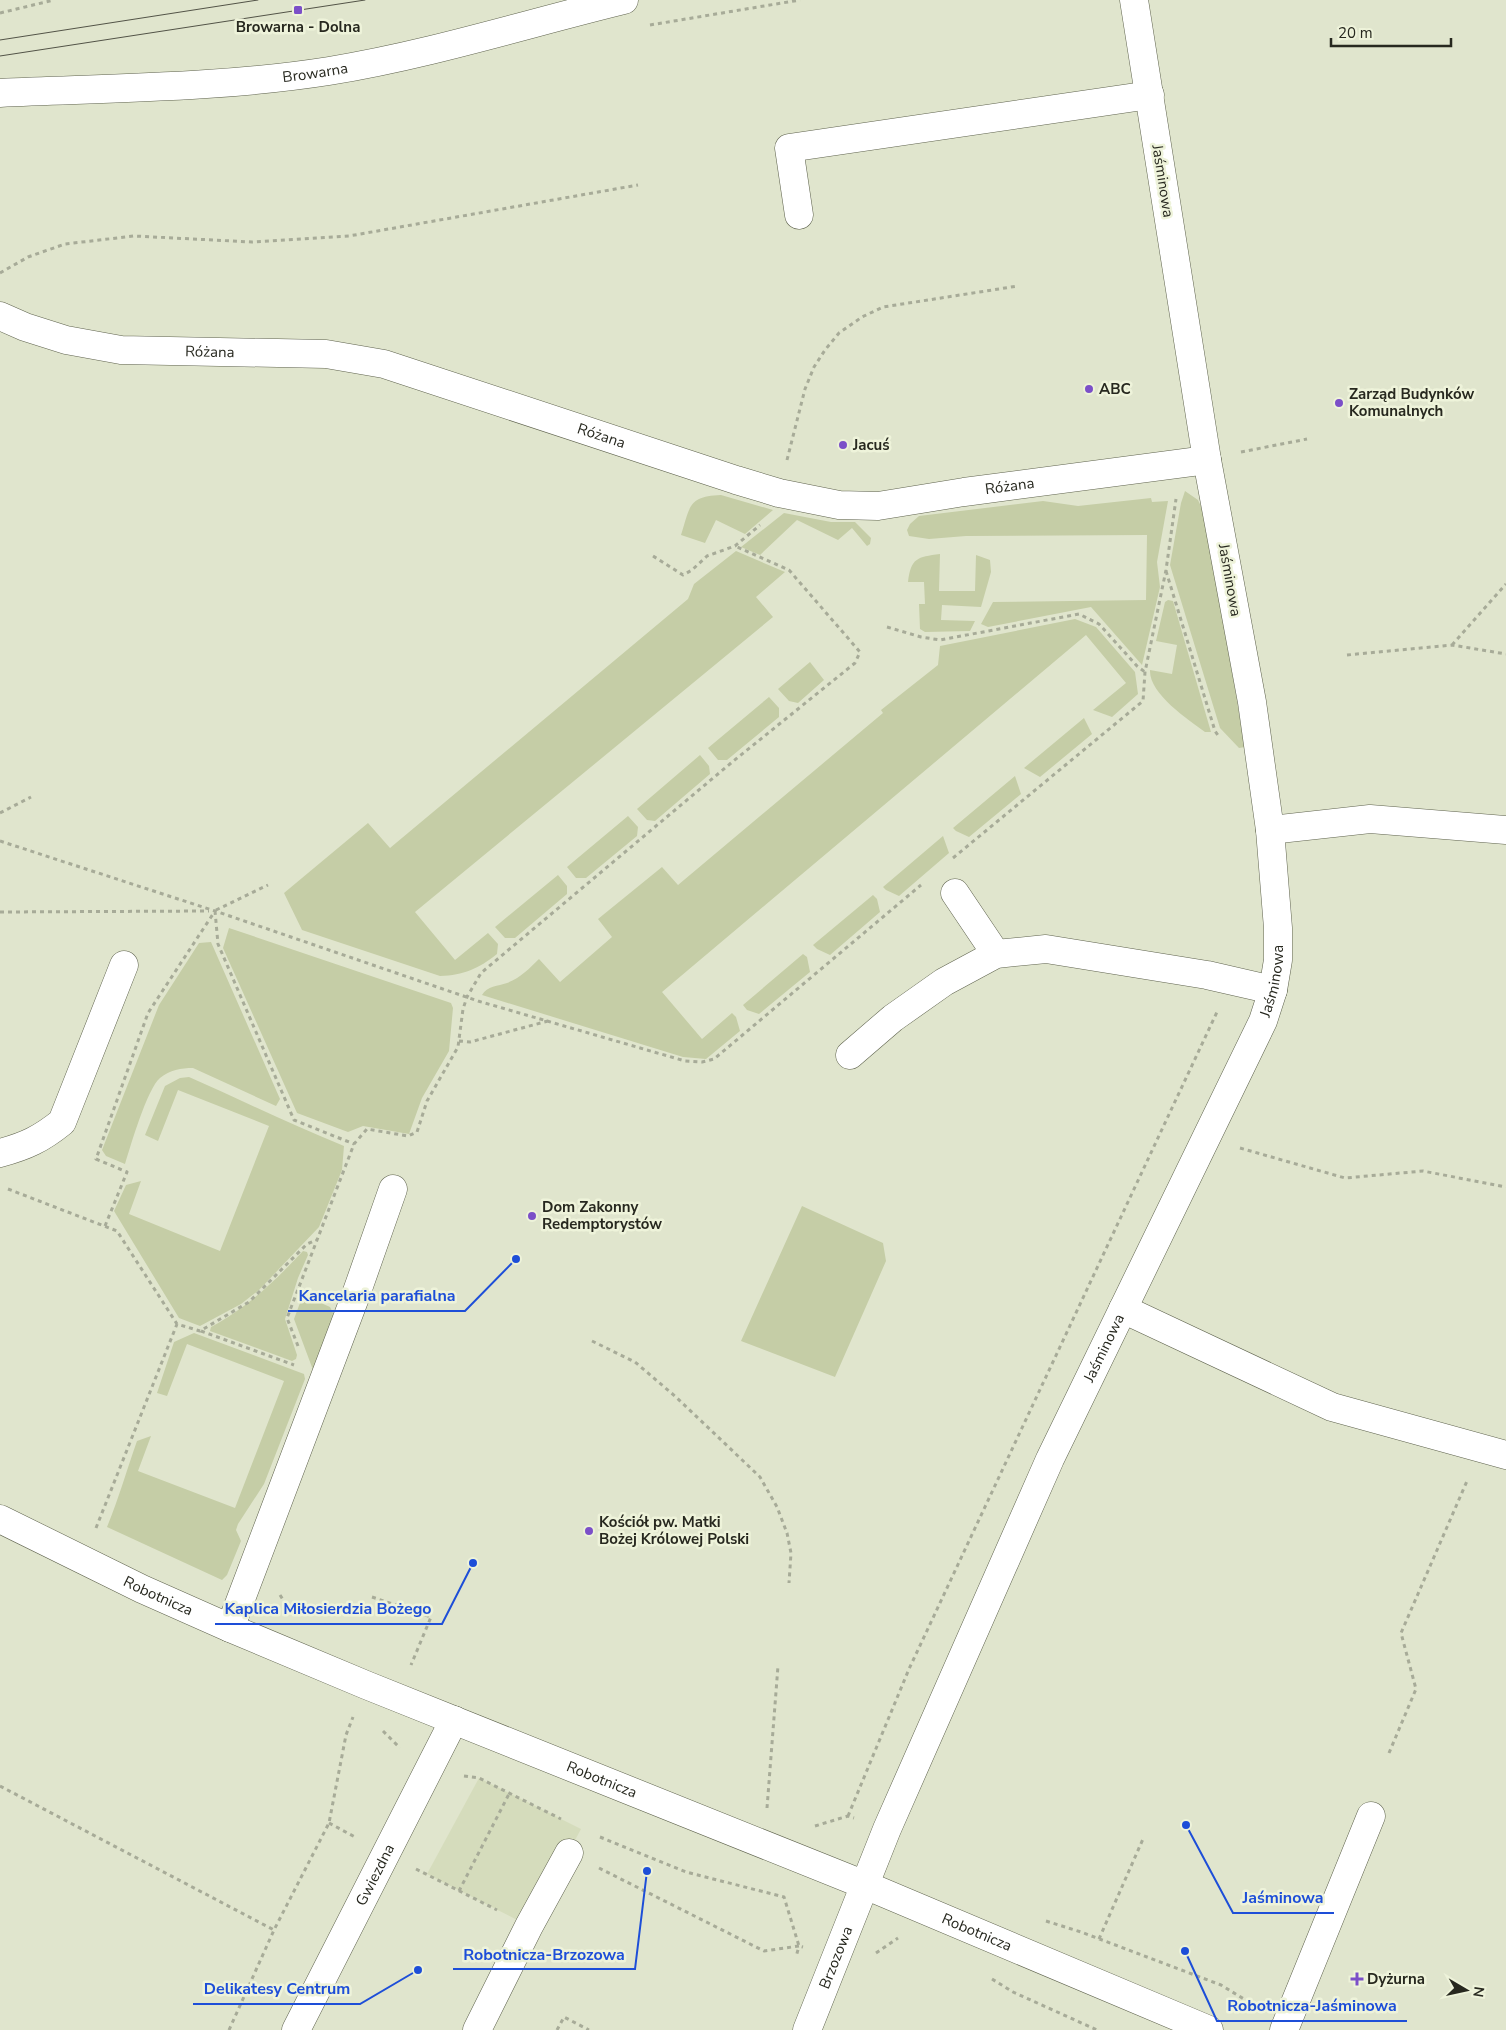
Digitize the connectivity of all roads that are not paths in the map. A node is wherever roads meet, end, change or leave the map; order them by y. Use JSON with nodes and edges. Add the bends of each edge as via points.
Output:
{"nodes":[{"id":1,"x":624,"y":0,"type":"edge"},
{"id":2,"x":1134,"y":0,"type":"edge"},
{"id":3,"x":0,"y":93,"type":"edge"},
{"id":4,"x":1150,"y":95,"type":"junction"},
{"id":5,"x":799,"y":215,"type":"dead end"},
{"id":6,"x":0,"y":316,"type":"edge"},
{"id":7,"x":1207,"y":460,"type":"junction"},
{"id":8,"x":1270,"y":830,"type":"junction"},
{"id":9,"x":1506,"y":830,"type":"edge"},
{"id":10,"x":955,"y":893,"type":"dead end"},
{"id":11,"x":996,"y":954,"type":"junction"},
{"id":12,"x":124,"y":965,"type":"dead end"},
{"id":13,"x":1273,"y":990,"type":"junction"},
{"id":14,"x":850,"y":1055,"type":"dead end"},
{"id":15,"x":0,"y":1153,"type":"edge"},
{"id":16,"x":393,"y":1189,"type":"dead end"},
{"id":17,"x":1123,"y":1309,"type":"junction"},
{"id":18,"x":1493,"y":1451,"type":"edge"},
{"id":19,"x":0,"y":1518,"type":"edge"},
{"id":20,"x":230,"y":1628,"type":"junction"},
{"id":21,"x":454,"y":1720,"type":"junction"},
{"id":22,"x":1371,"y":1816,"type":"dead end"},
{"id":23,"x":569,"y":1853,"type":"road end"},
{"id":24,"x":865,"y":1885,"type":"junction"},
{"id":25,"x":1285,"y":2028,"type":"edge"},
{"id":26,"x":1206,"y":2029,"type":"edge"},
{"id":27,"x":296,"y":2030,"type":"edge"},
{"id":28,"x":477,"y":2030,"type":"edge"},
{"id":29,"x":806,"y":2030,"type":"edge"}],
"edges":[{"from":1,"to":3,"type":"street","name":"Browarna","via":[[384,60],[327,71],[183,85]]},
{"from":2,"to":4,"type":"street","name":"Jaśminowa"},
{"from":4,"to":5,"type":"street","via":[[789,148]]},
{"from":4,"to":7,"type":"street","name":"Jaśminowa"},
{"from":6,"to":7,"type":"street","name":"Różana","via":[[66,340],[121,350],[326,354],[384,364],[736,480],[839,505],[878,506]]},
{"from":7,"to":8,"type":"street","name":"Jaśminowa","via":[[1252,702]]},
{"from":8,"to":9,"type":"street","via":[[1370,819]]},
{"from":8,"to":13,"type":"street","name":"Jaśminowa","via":[[1278,928],[1278,960]]},
{"from":10,"to":11,"type":"street"},
{"from":11,"to":13,"type":"street","via":[[1046,950]]},
{"from":11,"to":14,"type":"street","via":[[944,982],[892,1018]]},
{"from":12,"to":15,"type":"street","via":[[62,1122],[44,1137],[24,1147]]},
{"from":13,"to":17,"type":"street","name":"Jaśminowa","via":[[1263,1021]]},
{"from":16,"to":20,"type":"street"},
{"from":17,"to":18,"type":"street","via":[[1332,1407]]},
{"from":17,"to":24,"type":"street","name":"Jaśminowa","via":[[1050,1458]]},
{"from":19,"to":20,"type":"street","name":"Robotnicza","via":[[142,1589]]},
{"from":20,"to":21,"type":"street","name":"Robotnicza"},
{"from":21,"to":24,"type":"street","name":"Robotnicza"},
{"from":21,"to":27,"type":"street","name":"Gwiezdna"},
{"from":22,"to":25,"type":"street"},
{"from":23,"to":28,"type":"street"},
{"from":24,"to":26,"type":"street","name":"Robotnicza"},
{"from":24,"to":29,"type":"street","name":"Brzozowa"}]}
